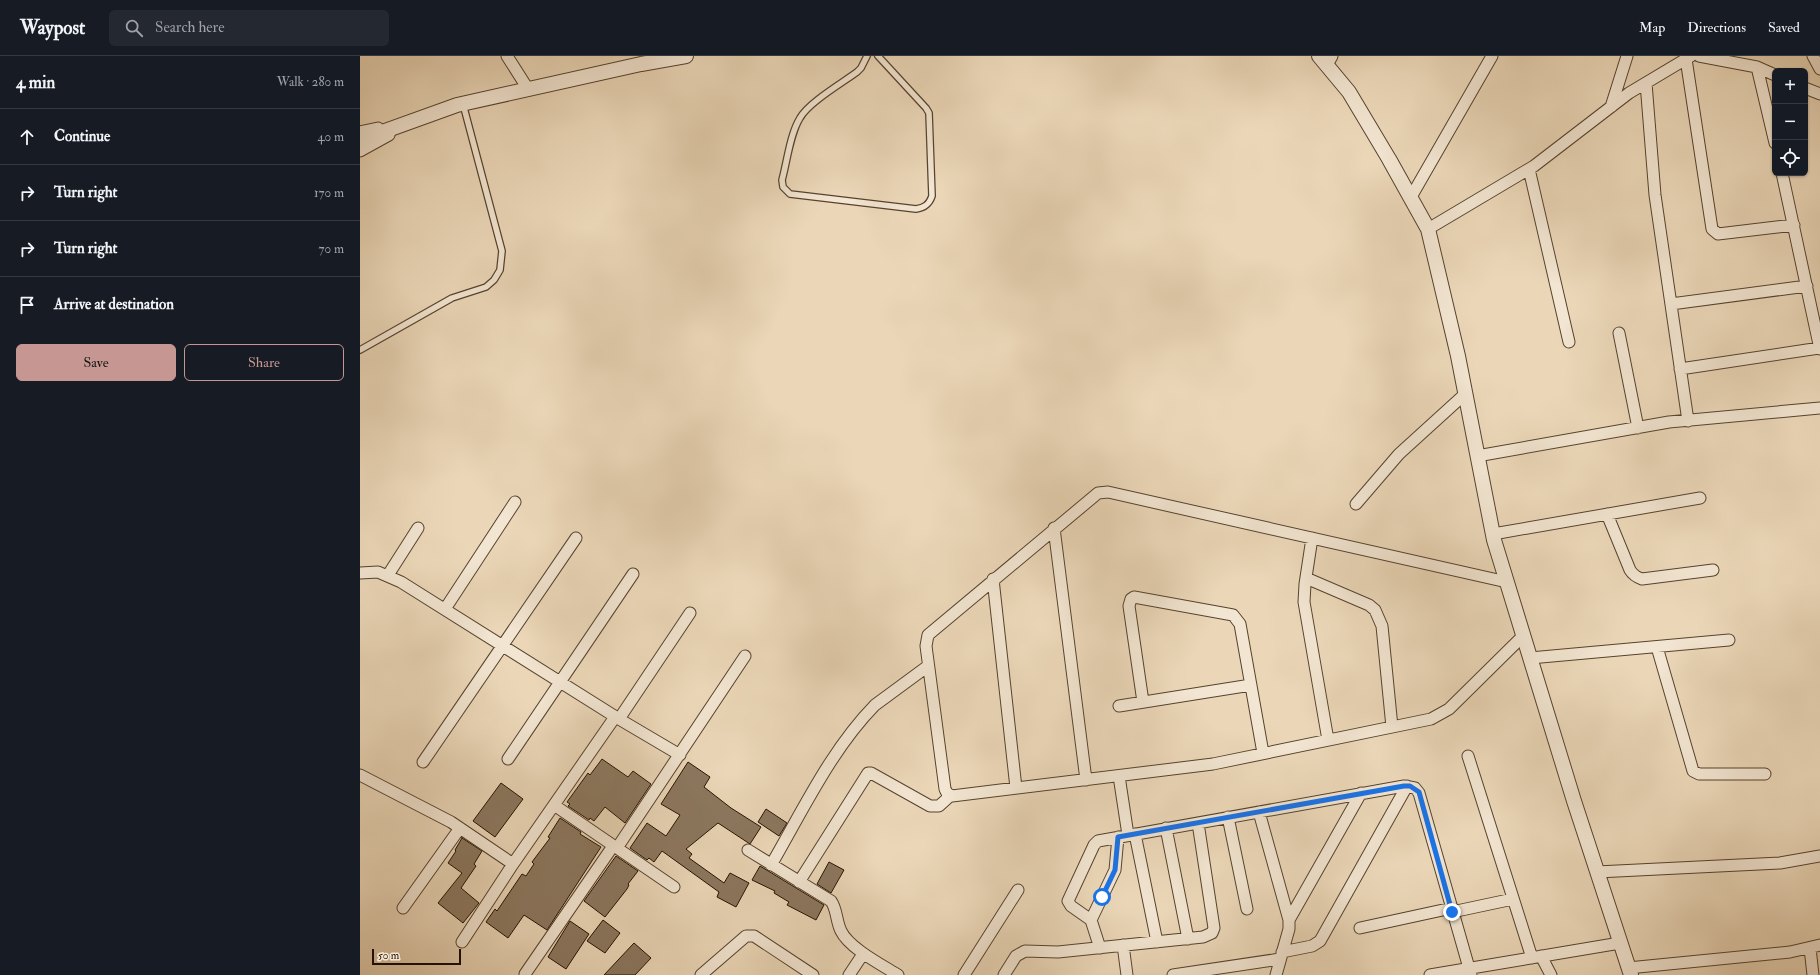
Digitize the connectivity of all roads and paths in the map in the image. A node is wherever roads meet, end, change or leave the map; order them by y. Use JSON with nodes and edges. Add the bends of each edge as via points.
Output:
{"nodes":[{"id":1,"x":507,"y":56,"type":"edge"},
{"id":2,"x":686,"y":56,"type":"edge"},
{"id":3,"x":867,"y":56,"type":"edge"},
{"id":4,"x":878,"y":56,"type":"edge"},
{"id":5,"x":1492,"y":56,"type":"edge"},
{"id":6,"x":1627,"y":56,"type":"edge"},
{"id":7,"x":1705,"y":56,"type":"edge"},
{"id":8,"x":1813,"y":56,"type":"edge"},
{"id":9,"x":657,"y":58,"type":"edge"},
{"id":10,"x":1688,"y":58,"type":"edge"},
{"id":11,"x":1326,"y":59,"type":"edge"},
{"id":12,"x":1757,"y":67,"type":"junction"},
{"id":13,"x":1820,"y":69,"type":"edge"},
{"id":14,"x":1772,"y":74,"type":"edge"},
{"id":15,"x":1646,"y":83,"type":"junction"},
{"id":16,"x":528,"y":89,"type":"junction"},
{"id":17,"x":1808,"y":89,"type":"edge"},
{"id":18,"x":1820,"y":94,"type":"edge"},
{"id":19,"x":463,"y":104,"type":"junction"},
{"id":20,"x":1611,"y":107,"type":"junction"},
{"id":21,"x":416,"y":120,"type":"junction"},
{"id":22,"x":360,"y":132,"type":"edge"},
{"id":23,"x":360,"y":140,"type":"edge"},
{"id":24,"x":1774,"y":140,"type":"edge"},
{"id":25,"x":360,"y":151,"type":"edge"},
{"id":26,"x":1529,"y":169,"type":"junction"},
{"id":27,"x":1783,"y":176,"type":"edge"},
{"id":28,"x":1411,"y":197,"type":"junction"},
{"id":29,"x":1794,"y":225,"type":"junction"},
{"id":30,"x":1428,"y":229,"type":"junction"},
{"id":31,"x":1807,"y":286,"type":"junction"},
{"id":32,"x":1671,"y":304,"type":"junction"},
{"id":33,"x":1619,"y":333,"type":"dead end"},
{"id":34,"x":1569,"y":342,"type":"dead end"},
{"id":35,"x":1820,"y":348,"type":"edge"},
{"id":36,"x":360,"y":350,"type":"edge"},
{"id":37,"x":1680,"y":369,"type":"junction"},
{"id":38,"x":1465,"y":394,"type":"junction"},
{"id":39,"x":1820,"y":408,"type":"edge"},
{"id":40,"x":1688,"y":421,"type":"junction"},
{"id":41,"x":1638,"y":428,"type":"junction"},
{"id":42,"x":1478,"y":456,"type":"junction"},
{"id":43,"x":1700,"y":498,"type":"dead end"},
{"id":44,"x":515,"y":502,"type":"dead end"},
{"id":45,"x":1356,"y":504,"type":"dead end"},
{"id":46,"x":1608,"y":514,"type":"junction"},
{"id":47,"x":418,"y":528,"type":"dead end"},
{"id":48,"x":1054,"y":528,"type":"junction"},
{"id":49,"x":1493,"y":534,"type":"junction"},
{"id":50,"x":576,"y":538,"type":"dead end"},
{"id":51,"x":1312,"y":538,"type":"junction"},
{"id":52,"x":1713,"y":570,"type":"dead end"},
{"id":53,"x":360,"y":573,"type":"edge"},
{"id":54,"x":633,"y":574,"type":"dead end"},
{"id":55,"x":388,"y":575,"type":"junction"},
{"id":56,"x":1306,"y":578,"type":"junction"},
{"id":57,"x":993,"y":579,"type":"junction"},
{"id":58,"x":1507,"y":582,"type":"junction"},
{"id":59,"x":445,"y":609,"type":"junction"},
{"id":60,"x":690,"y":613,"type":"dead end"},
{"id":61,"x":1523,"y":636,"type":"junction"},
{"id":62,"x":1729,"y":640,"type":"dead end"},
{"id":63,"x":503,"y":646,"type":"junction"},
{"id":64,"x":1657,"y":647,"type":"junction"},
{"id":65,"x":745,"y":656,"type":"dead end"},
{"id":66,"x":1530,"y":658,"type":"junction"},
{"id":67,"x":928,"y":666,"type":"junction"},
{"id":68,"x":560,"y":682,"type":"junction"},
{"id":69,"x":1251,"y":685,"type":"junction"},
{"id":70,"x":1143,"y":702,"type":"junction"},
{"id":71,"x":1119,"y":706,"type":"dead end"},
{"id":72,"x":617,"y":718,"type":"junction"},
{"id":73,"x":1392,"y":727,"type":"junction"},
{"id":74,"x":1328,"y":740,"type":"junction"},
{"id":75,"x":1263,"y":753,"type":"junction"},
{"id":76,"x":680,"y":755,"type":"junction"},
{"id":77,"x":1468,"y":756,"type":"dead end"},
{"id":78,"x":508,"y":759,"type":"dead end"},
{"id":79,"x":423,"y":762,"type":"dead end"},
{"id":80,"x":1764,"y":774,"type":"dead end"},
{"id":81,"x":360,"y":775,"type":"edge"},
{"id":82,"x":1119,"y":776,"type":"junction"},
{"id":83,"x":1086,"y":780,"type":"junction"},
{"id":84,"x":1407,"y":786,"type":"junction"},
{"id":85,"x":1016,"y":788,"type":"junction"},
{"id":86,"x":1361,"y":793,"type":"junction"},
{"id":87,"x":950,"y":796,"type":"junction"},
{"id":88,"x":554,"y":805,"type":"junction"},
{"id":89,"x":1259,"y":812,"type":"junction"},
{"id":90,"x":1228,"y":817,"type":"junction"},
{"id":91,"x":1198,"y":823,"type":"junction"},
{"id":92,"x":460,"y":828,"type":"junction"},
{"id":93,"x":1166,"y":828,"type":"junction"},
{"id":94,"x":1127,"y":835,"type":"junction"},
{"id":95,"x":615,"y":847,"type":"junction"},
{"id":96,"x":748,"y":850,"type":"dead end"},
{"id":97,"x":1820,"y":856,"type":"edge"},
{"id":98,"x":513,"y":864,"type":"junction"},
{"id":99,"x":771,"y":864,"type":"junction"},
{"id":100,"x":1597,"y":872,"type":"junction"},
{"id":101,"x":799,"y":882,"type":"junction"},
{"id":102,"x":674,"y":887,"type":"dead end"},
{"id":103,"x":1018,"y":890,"type":"dead end"},
{"id":104,"x":1513,"y":899,"type":"junction"},
{"id":105,"x":403,"y":908,"type":"dead end"},
{"id":106,"x":1247,"y":909,"type":"dead end"},
{"id":107,"x":1452,"y":910,"type":"junction"},
{"id":108,"x":1091,"y":920,"type":"junction"},
{"id":109,"x":1289,"y":920,"type":"junction"},
{"id":110,"x":1360,"y":928,"type":"dead end"},
{"id":111,"x":1188,"y":939,"type":"junction"},
{"id":112,"x":462,"y":942,"type":"dead end"},
{"id":113,"x":1157,"y":942,"type":"junction"},
{"id":114,"x":1620,"y":943,"type":"junction"},
{"id":115,"x":1123,"y":945,"type":"junction"},
{"id":116,"x":1815,"y":946,"type":"edge"},
{"id":117,"x":1100,"y":948,"type":"junction"},
{"id":118,"x":863,"y":954,"type":"junction"},
{"id":119,"x":1281,"y":956,"type":"junction"},
{"id":120,"x":1536,"y":957,"type":"junction"},
{"id":121,"x":1470,"y":972,"type":"edge"},
{"id":122,"x":1630,"y":972,"type":"edge"},
{"id":123,"x":525,"y":974,"type":"dead end"},
{"id":124,"x":701,"y":975,"type":"edge"},
{"id":125,"x":813,"y":975,"type":"edge"},
{"id":126,"x":849,"y":975,"type":"edge"},
{"id":127,"x":898,"y":975,"type":"edge"},
{"id":128,"x":964,"y":975,"type":"edge"},
{"id":129,"x":1004,"y":975,"type":"edge"},
{"id":130,"x":1127,"y":975,"type":"edge"},
{"id":131,"x":1173,"y":975,"type":"edge"},
{"id":132,"x":1276,"y":975,"type":"edge"},
{"id":133,"x":1430,"y":975,"type":"edge"},
{"id":134,"x":1551,"y":975,"type":"edge"},
{"id":135,"x":1813,"y":975,"type":"edge"}],
"edges":[{"from":1,"to":16,"type":"street"},
{"from":2,"to":9,"type":"street"},
{"from":3,"to":4,"type":"lane","via":[[857,72],[806,110],[800,118],[795,127],[782,180],[783,187],[790,194],[923,208],[932,196],[929,113]]},
{"from":5,"to":28,"type":"street"},
{"from":6,"to":20,"type":"street"},
{"from":7,"to":12,"type":"street"},
{"from":8,"to":13,"type":"street"},
{"from":9,"to":16,"type":"street"},
{"from":10,"to":15,"type":"street"},
{"from":10,"to":29,"type":"street","via":[[1712,229],[1718,234]]},
{"from":11,"to":28,"type":"street","via":[[1349,92]]},
{"from":12,"to":14,"type":"street"},
{"from":12,"to":24,"type":"street"},
{"from":15,"to":20,"type":"street"},
{"from":15,"to":32,"type":"street","via":[[1655,195]]},
{"from":16,"to":19,"type":"street"},
{"from":17,"to":18,"type":"street"},
{"from":19,"to":21,"type":"street"},
{"from":19,"to":36,"type":"lane","via":[[502,251],[500,270],[486,287],[452,298]]},
{"from":20,"to":26,"type":"street"},
{"from":21,"to":22,"type":"street"},
{"from":21,"to":23,"type":"street"},
{"from":21,"to":25,"type":"street"},
{"from":26,"to":30,"type":"street"},
{"from":26,"to":34,"type":"street"},
{"from":27,"to":29,"type":"street"},
{"from":28,"to":30,"type":"street"},
{"from":29,"to":31,"type":"street"},
{"from":30,"to":38,"type":"street"},
{"from":31,"to":32,"type":"street"},
{"from":31,"to":35,"type":"street"},
{"from":32,"to":37,"type":"street"},
{"from":33,"to":41,"type":"street"},
{"from":35,"to":37,"type":"street"},
{"from":37,"to":40,"type":"street"},
{"from":38,"to":42,"type":"street"},
{"from":38,"to":45,"type":"street","via":[[1399,454]]},
{"from":39,"to":40,"type":"street"},
{"from":40,"to":41,"type":"street"},
{"from":41,"to":42,"type":"street"},
{"from":42,"to":49,"type":"street"},
{"from":43,"to":46,"type":"street"},
{"from":44,"to":59,"type":"street"},
{"from":46,"to":49,"type":"street"},
{"from":46,"to":52,"type":"street","via":[[1630,570],[1638,578]]},
{"from":47,"to":55,"type":"street"},
{"from":48,"to":51,"type":"street","via":[[1093,495],[1103,492]]},
{"from":48,"to":57,"type":"street"},
{"from":48,"to":83,"type":"street"},
{"from":49,"to":58,"type":"street"},
{"from":50,"to":63,"type":"street"},
{"from":51,"to":56,"type":"street"},
{"from":51,"to":58,"type":"street"},
{"from":53,"to":55,"type":"street","via":[[378,572]]},
{"from":54,"to":68,"type":"street"},
{"from":55,"to":59,"type":"street"},
{"from":56,"to":73,"type":"street","via":[[1376,610],[1382,626]]},
{"from":56,"to":74,"type":"street","via":[[1304,602]]},
{"from":57,"to":67,"type":"street","via":[[928,635]]},
{"from":57,"to":85,"type":"street"},
{"from":58,"to":61,"type":"street"},
{"from":59,"to":63,"type":"street"},
{"from":60,"to":72,"type":"street"},
{"from":61,"to":66,"type":"street"},
{"from":61,"to":73,"type":"street","via":[[1443,714]]},
{"from":62,"to":64,"type":"street"},
{"from":63,"to":68,"type":"street"},
{"from":63,"to":79,"type":"street"},
{"from":64,"to":66,"type":"street"},
{"from":64,"to":80,"type":"street","via":[[1693,771],[1699,774]]},
{"from":65,"to":76,"type":"street"},
{"from":66,"to":100,"type":"street"},
{"from":67,"to":87,"type":"street","via":[[945,789]]},
{"from":67,"to":99,"type":"street","via":[[875,705],[864,718],[837,753]]},
{"from":68,"to":72,"type":"street"},
{"from":68,"to":78,"type":"street"},
{"from":69,"to":70,"type":"street"},
{"from":69,"to":70,"type":"street","via":[[1240,624],[1233,615],[1134,597],[1129,606]]},
{"from":69,"to":75,"type":"street"},
{"from":70,"to":71,"type":"street"},
{"from":72,"to":76,"type":"street"},
{"from":72,"to":88,"type":"street"},
{"from":73,"to":74,"type":"street"},
{"from":74,"to":75,"type":"street"},
{"from":75,"to":82,"type":"street","via":[[1213,764]]},
{"from":76,"to":95,"type":"street"},
{"from":77,"to":104,"type":"street"},
{"from":81,"to":92,"type":"street"},
{"from":82,"to":83,"type":"street"},
{"from":82,"to":94,"type":"street"},
{"from":83,"to":85,"type":"street"},
{"from":84,"to":86,"type":"street"},
{"from":84,"to":107,"type":"street","via":[[1419,792]]},
{"from":84,"to":119,"type":"street","via":[[1320,940],[1312,946]]},
{"from":85,"to":87,"type":"street"},
{"from":86,"to":89,"type":"street"},
{"from":86,"to":109,"type":"street"},
{"from":87,"to":101,"type":"street","via":[[939,806],[930,806],[868,773]]},
{"from":88,"to":95,"type":"street"},
{"from":88,"to":98,"type":"street"},
{"from":89,"to":90,"type":"street"},
{"from":89,"to":109,"type":"street"},
{"from":90,"to":91,"type":"street"},
{"from":90,"to":106,"type":"street"},
{"from":91,"to":93,"type":"street"},
{"from":91,"to":111,"type":"street","via":[[1214,928],[1208,936]]},
{"from":92,"to":98,"type":"street"},
{"from":92,"to":105,"type":"street"},
{"from":93,"to":94,"type":"street"},
{"from":93,"to":111,"type":"street"},
{"from":94,"to":108,"type":"street","via":[[1115,870]]},
{"from":94,"to":108,"type":"street","via":[[1102,840],[1094,845],[1068,899],[1069,904]]},
{"from":94,"to":113,"type":"street"},
{"from":95,"to":102,"type":"street"},
{"from":95,"to":123,"type":"street"},
{"from":96,"to":99,"type":"street"},
{"from":97,"to":100,"type":"street","via":[[1780,863]]},
{"from":98,"to":112,"type":"street"},
{"from":99,"to":101,"type":"street"},
{"from":100,"to":114,"type":"street"},
{"from":101,"to":118,"type":"street","via":[[831,901],[844,936]]},
{"from":103,"to":128,"type":"street"},
{"from":104,"to":107,"type":"street"},
{"from":104,"to":120,"type":"street"},
{"from":107,"to":110,"type":"street"},
{"from":107,"to":121,"type":"street"},
{"from":108,"to":117,"type":"street"},
{"from":109,"to":119,"type":"street"},
{"from":111,"to":113,"type":"street"},
{"from":113,"to":115,"type":"street"},
{"from":114,"to":120,"type":"street"},
{"from":114,"to":122,"type":"street"},
{"from":115,"to":117,"type":"street"},
{"from":115,"to":130,"type":"street"},
{"from":116,"to":122,"type":"street","via":[[1790,952]]},
{"from":116,"to":135,"type":"street"},
{"from":117,"to":129,"type":"street","via":[[1058,952],[1026,951],[1016,956]]},
{"from":118,"to":126,"type":"street"},
{"from":118,"to":127,"type":"street"},
{"from":119,"to":131,"type":"street"},
{"from":119,"to":132,"type":"street"},
{"from":120,"to":121,"type":"street"},
{"from":120,"to":134,"type":"street"},
{"from":121,"to":133,"type":"street"},
{"from":124,"to":125,"type":"street","via":[[750,935]]}]}
